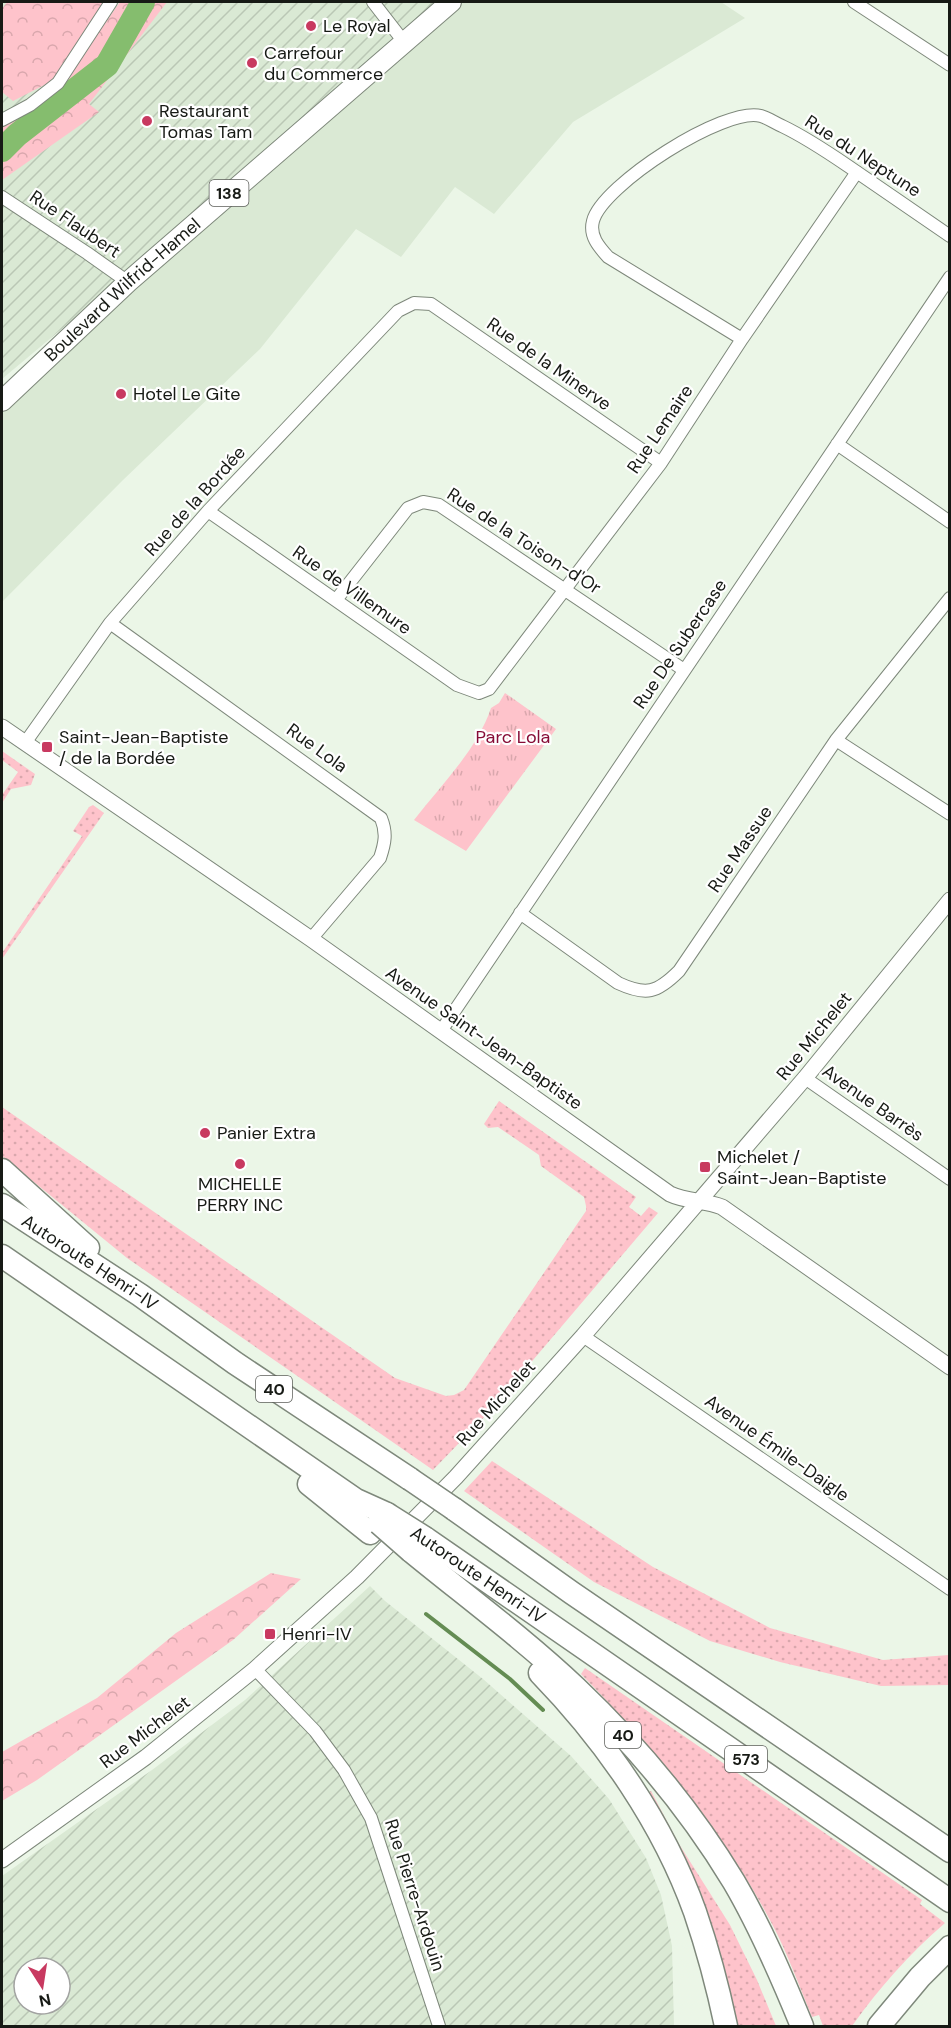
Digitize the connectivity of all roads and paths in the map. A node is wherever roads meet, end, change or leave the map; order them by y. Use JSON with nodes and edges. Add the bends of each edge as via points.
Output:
{"nodes":[{"id":1,"x":111,"y":2,"type":"edge"},
{"id":2,"x":373,"y":2,"type":"edge"},
{"id":3,"x":451,"y":2,"type":"edge"},
{"id":4,"x":854,"y":2,"type":"edge"},
{"id":5,"x":404,"y":42,"type":"junction"},
{"id":6,"x":950,"y":65,"type":"edge"},
{"id":7,"x":2,"y":120,"type":"edge"},
{"id":8,"x":857,"y":172,"type":"junction"},
{"id":9,"x":2,"y":197,"type":"edge"},
{"id":10,"x":950,"y":236,"type":"edge"},
{"id":11,"x":950,"y":277,"type":"edge"},
{"id":12,"x":128,"y":282,"type":"junction"},
{"id":13,"x":414,"y":303,"type":"joint"},
{"id":14,"x":742,"y":339,"type":"junction"},
{"id":15,"x":5,"y":397,"type":"edge"},
{"id":16,"x":837,"y":444,"type":"junction"},
{"id":17,"x":661,"y":463,"type":"junction"},
{"id":18,"x":208,"y":511,"type":"junction"},
{"id":19,"x":950,"y":522,"type":"edge"},
{"id":20,"x":565,"y":588,"type":"junction"},
{"id":21,"x":950,"y":598,"type":"edge"},
{"id":22,"x":336,"y":600,"type":"junction"},
{"id":23,"x":110,"y":623,"type":"junction"},
{"id":24,"x":684,"y":670,"type":"junction"},
{"id":25,"x":479,"y":693,"type":"joint"},
{"id":26,"x":2,"y":727,"type":"edge"},
{"id":27,"x":836,"y":740,"type":"junction"},
{"id":28,"x":25,"y":743,"type":"junction"},
{"id":29,"x":950,"y":814,"type":"edge"},
{"id":30,"x":950,"y":900,"type":"edge"},
{"id":31,"x":520,"y":914,"type":"junction"},
{"id":32,"x":311,"y":939,"type":"junction"},
{"id":33,"x":441,"y":1031,"type":"junction"},
{"id":34,"x":806,"y":1078,"type":"junction"},
{"id":35,"x":2,"y":1170,"type":"edge"},
{"id":36,"x":950,"y":1179,"type":"edge"},
{"id":37,"x":698,"y":1202,"type":"junction"},
{"id":38,"x":2,"y":1205,"type":"edge"},
{"id":39,"x":2,"y":1256,"type":"edge"},
{"id":40,"x":140,"y":1295,"type":"junction"},
{"id":41,"x":583,"y":1336,"type":"junction"},
{"id":42,"x":950,"y":1367,"type":"edge"},
{"id":43,"x":194,"y":1390,"type":"junction"},
{"id":44,"x":378,"y":1523,"type":"junction"},
{"id":45,"x":413,"y":1549,"type":"junction"},
{"id":46,"x":950,"y":1589,"type":"edge"},
{"id":47,"x":255,"y":1669,"type":"junction"},
{"id":48,"x":950,"y":1851,"type":"edge"},
{"id":49,"x":2,"y":1860,"type":"edge"},
{"id":50,"x":950,"y":1901,"type":"edge"},
{"id":51,"x":950,"y":1947,"type":"edge"},
{"id":52,"x":439,"y":2026,"type":"edge"},
{"id":53,"x":726,"y":2026,"type":"edge"},
{"id":54,"x":802,"y":2026,"type":"edge"},
{"id":55,"x":879,"y":2026,"type":"edge"}],
"edges":[{"from":1,"to":7,"type":"street","via":[[58,83]]},
{"from":2,"to":5,"type":"street"},
{"from":3,"to":5,"type":"main road","name":"Boulevard Wilfrid-Hamel","number":"138"},
{"from":4,"to":6,"type":"street"},
{"from":5,"to":12,"type":"main road","name":"Boulevard Wilfrid-Hamel","number":"138"},
{"from":8,"to":10,"type":"street","name":"Rue du Neptune"},
{"from":8,"to":14,"type":"street","name":"Rue Lemaire"},
{"from":8,"to":14,"type":"street","name":"Rue du Neptune","via":[[806,138],[760,116],[742,115],[684,141],[632,175],[600,208],[592,232],[596,244],[608,257]]},
{"from":9,"to":12,"type":"street","name":"Rue Flaubert"},
{"from":11,"to":16,"type":"street","name":"Rue De Subercase"},
{"from":12,"to":15,"type":"main road","name":"Boulevard Wilfrid-Hamel","number":"138"},
{"from":13,"to":17,"type":"street","name":"Rue de la Minerve","via":[[431,304]]},
{"from":13,"to":18,"type":"street","name":"Rue de la Bordée","via":[[398,311]]},
{"from":14,"to":17,"type":"street","name":"Rue Lemaire"},
{"from":16,"to":19,"type":"street"},
{"from":16,"to":24,"type":"street","name":"Rue De Subercase"},
{"from":17,"to":20,"type":"street","name":"Rue Lemaire"},
{"from":18,"to":22,"type":"street","name":"Rue de Villemure"},
{"from":18,"to":23,"type":"street","name":"Rue de la Bordée"},
{"from":20,"to":22,"type":"street","name":"Rue de la Toison-d'Or","via":[[440,505],[423,502],[408,508]]},
{"from":20,"to":24,"type":"street","name":"Rue de la Toison-d'Or"},
{"from":20,"to":25,"type":"street","name":"Rue Lemaire","via":[[499,678]]},
{"from":21,"to":27,"type":"street","name":"Rue Massue"},
{"from":22,"to":25,"type":"street","name":"Rue de Villemure","via":[[458,685]]},
{"from":23,"to":28,"type":"street","name":"Rue de la Bordée"},
{"from":23,"to":32,"type":"street","name":"Rue Lola","via":[[381,818],[385,844],[380,858]]},
{"from":24,"to":31,"type":"street","name":"Rue De Subercase"},
{"from":26,"to":28,"type":"street","name":"Avenue Saint-Jean-Baptiste"},
{"from":27,"to":29,"type":"street"},
{"from":27,"to":31,"type":"street","name":"Rue Massue","via":[[666,984],[648,992],[618,984]]},
{"from":28,"to":32,"type":"street","name":"Avenue Saint-Jean-Baptiste"},
{"from":30,"to":34,"type":"street","name":"Rue Michelet"},
{"from":31,"to":33,"type":"street","name":"Rue De Subercase"},
{"from":32,"to":33,"type":"street","name":"Avenue Saint-Jean-Baptiste"},
{"from":33,"to":37,"type":"street","name":"Avenue Saint-Jean-Baptiste","via":[[670,1194]]},
{"from":34,"to":36,"type":"street","name":"Avenue Barrès"},
{"from":34,"to":37,"type":"street","name":"Rue Michelet"},
{"from":35,"to":40,"type":"highway"},
{"from":37,"to":41,"type":"street","name":"Rue Michelet"},
{"from":37,"to":42,"type":"street","name":"Avenue Saint-Jean-Baptiste","via":[[722,1207]]},
{"from":38,"to":40,"type":"highway","name":"Autoroute Henri-IV","number":"40"},
{"from":39,"to":43,"type":"highway","number":"40"},
{"from":40,"to":48,"type":"highway","name":"Autoroute Henri-IV","number":"40","bridge":true},
{"from":41,"to":46,"type":"street","name":"Avenue Émile-Daigle"},
{"from":41,"to":47,"type":"street","name":"Rue Michelet","via":[[456,1477],[357,1577]]},
{"from":43,"to":44,"type":"highway"},
{"from":43,"to":44,"type":"highway","number":"40","via":[[356,1500]]},
{"from":44,"to":45,"type":"highway"},
{"from":44,"to":45,"type":"highway","name":"Autoroute Henri-IV","number":"573","bridge":true},
{"from":45,"to":50,"type":"highway","name":"Autoroute Henri-IV","number":"573"},
{"from":45,"to":53,"type":"highway","via":[[533,1666],[592,1731],[622,1773],[666,1847],[694,1911]]},
{"from":45,"to":54,"type":"highway","number":"40","via":[[556,1670],[640,1755],[696,1825],[734,1882]]},
{"from":47,"to":49,"type":"street","name":"Rue Michelet","via":[[146,1757]]},
{"from":47,"to":52,"type":"street","name":"Rue Pierre-Ardouin","via":[[315,1731],[344,1770],[371,1818]]},
{"from":51,"to":55,"type":"highway"}]}
